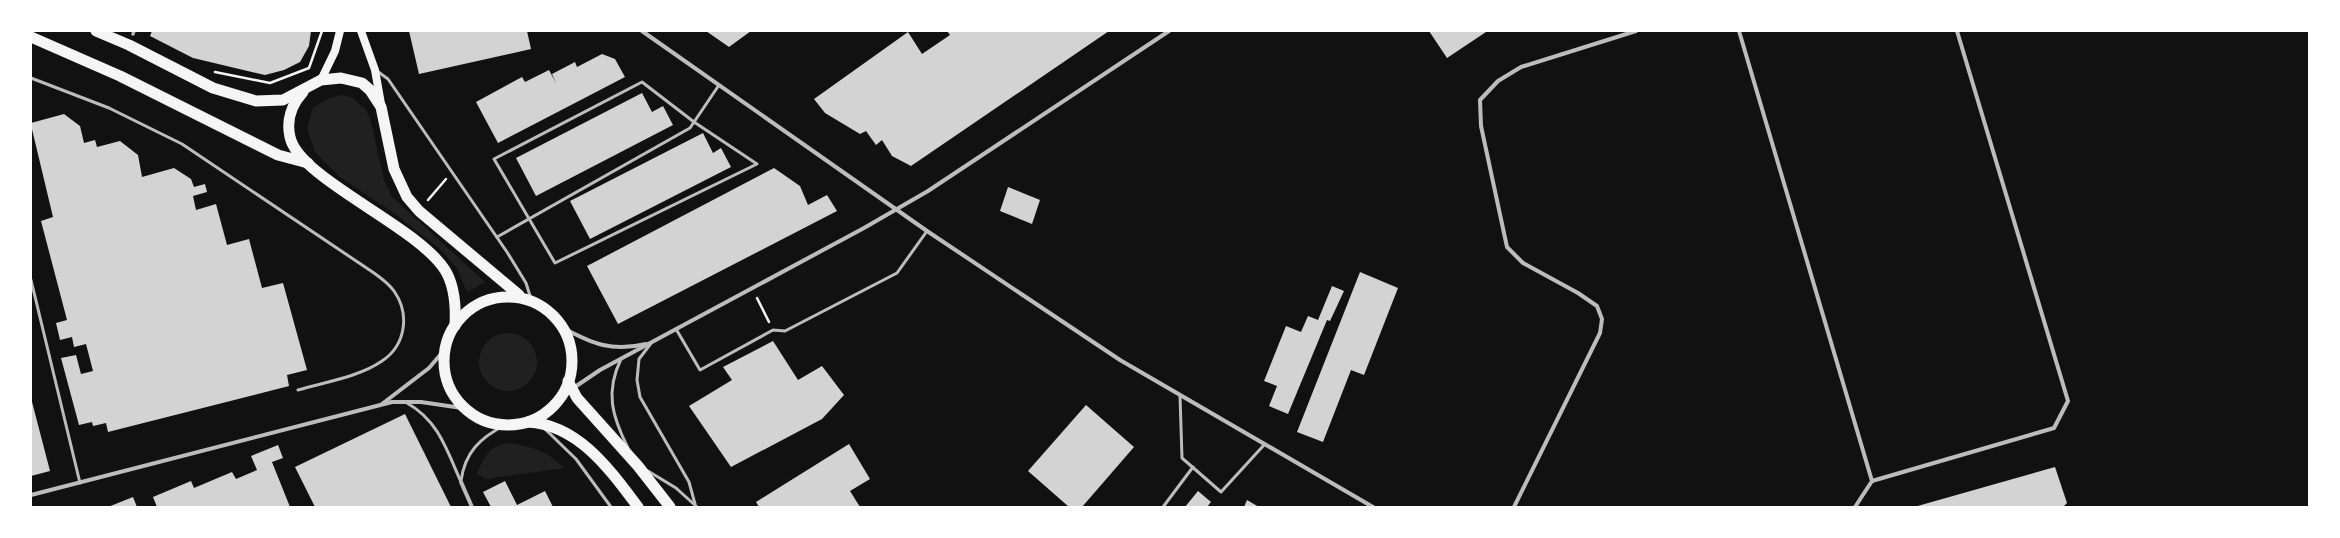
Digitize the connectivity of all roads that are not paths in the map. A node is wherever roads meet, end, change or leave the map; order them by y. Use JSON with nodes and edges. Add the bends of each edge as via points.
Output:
{"nodes":[{"id":1,"x":96,"y":31,"type":"edge"},
{"id":2,"x":340,"y":31,"type":"edge"},
{"id":3,"x":361,"y":31,"type":"edge"},
{"id":4,"x":642,"y":31,"type":"edge"},
{"id":5,"x":1169,"y":31,"type":"edge"},
{"id":6,"x":1636,"y":31,"type":"edge"},
{"id":7,"x":1740,"y":31,"type":"edge"},
{"id":8,"x":1958,"y":31,"type":"edge"},
{"id":9,"x":31,"y":37,"type":"edge"},
{"id":10,"x":375,"y":70,"type":"junction"},
{"id":11,"x":31,"y":78,"type":"edge"},
{"id":12,"x":321,"y":80,"type":"junction"},
{"id":13,"x":720,"y":84,"type":"junction"},
{"id":14,"x":303,"y":91,"type":"junction"},
{"id":15,"x":381,"y":107,"type":"junction"},
{"id":16,"x":694,"y":122,"type":"junction"},
{"id":17,"x":308,"y":163,"type":"junction"},
{"id":18,"x":898,"y":209,"type":"junction"},
{"id":19,"x":529,"y":219,"type":"junction"},
{"id":20,"x":928,"y":230,"type":"junction"},
{"id":21,"x":497,"y":237,"type":"junction"},
{"id":22,"x":31,"y":280,"type":"edge"},
{"id":23,"x":519,"y":295,"type":"junction"},
{"id":24,"x":531,"y":299,"type":"junction"},
{"id":25,"x":456,"y":326,"type":"junction"},
{"id":26,"x":564,"y":328,"type":"junction"},
{"id":27,"x":676,"y":330,"type":"junction"},
{"id":28,"x":652,"y":342,"type":"junction"},
{"id":29,"x":447,"y":347,"type":"junction"},
{"id":30,"x":621,"y":359,"type":"junction"},
{"id":31,"x":569,"y":385,"type":"junction"},
{"id":32,"x":298,"y":390,"type":"dead end"},
{"id":33,"x":1180,"y":396,"type":"junction"},
{"id":34,"x":407,"y":403,"type":"junction"},
{"id":35,"x":380,"y":405,"type":"junction"},
{"id":36,"x":462,"y":408,"type":"junction"},
{"id":37,"x":533,"y":422,"type":"junction"},
{"id":38,"x":505,"y":425,"type":"junction"},
{"id":39,"x":1264,"y":445,"type":"junction"},
{"id":40,"x":638,"y":466,"type":"junction"},
{"id":41,"x":1193,"y":468,"type":"junction"},
{"id":42,"x":1872,"y":481,"type":"junction"},
{"id":43,"x":460,"y":482,"type":"junction"},
{"id":44,"x":80,"y":483,"type":"junction"},
{"id":45,"x":31,"y":495,"type":"edge"},
{"id":46,"x":696,"y":506,"type":"edge"},
{"id":47,"x":472,"y":507,"type":"edge"},
{"id":48,"x":611,"y":507,"type":"edge"},
{"id":49,"x":638,"y":507,"type":"edge"},
{"id":50,"x":670,"y":507,"type":"edge"},
{"id":51,"x":1163,"y":507,"type":"edge"},
{"id":52,"x":1373,"y":507,"type":"edge"},
{"id":53,"x":1514,"y":507,"type":"edge"},
{"id":54,"x":1855,"y":507,"type":"edge"}],
"edges":[{"from":1,"to":14,"type":"highway","via":[[233,96],[256,101],[273,101],[284,100]]},
{"from":2,"to":12,"type":"main road","via":[[335,51]]},
{"from":3,"to":10,"type":"main road"},
{"from":4,"to":13,"type":"street"},
{"from":5,"to":18,"type":"street"},
{"from":6,"to":53,"type":"street","via":[[1520,67],[1498,81],[1480,100],[1480,126],[1507,248],[1523,263],[1597,306],[1602,319],[1600,333]]},
{"from":7,"to":42,"type":"street"},
{"from":8,"to":42,"type":"street","via":[[2068,402],[2054,428]]},
{"from":9,"to":17,"type":"highway","via":[[127,79],[278,155]]},
{"from":10,"to":15,"type":"main road"},
{"from":10,"to":21,"type":"lane","via":[[388,79]]},
{"from":11,"to":32,"type":"lane","via":[[109,108],[182,144],[374,272],[394,290],[402,305],[405,323],[399,343],[383,361],[363,370]]},
{"from":12,"to":14,"type":"highway"},
{"from":12,"to":15,"type":"highway","via":[[341,78],[362,84],[370,90]]},
{"from":13,"to":16,"type":"lane"},
{"from":13,"to":18,"type":"street"},
{"from":14,"to":17,"type":"highway","via":[[292,108],[290,137],[297,151]]},
{"from":15,"to":23,"type":"highway","via":[[394,169],[407,197],[419,211]]},
{"from":16,"to":19,"type":"lane","via":[[690,128]]},
{"from":16,"to":19,"type":"lane","via":[[642,82],[494,159]]},
{"from":16,"to":19,"type":"lane","via":[[757,164],[554,263]]},
{"from":17,"to":25,"type":"highway","via":[[428,251],[445,270],[452,288],[456,306]]},
{"from":18,"to":20,"type":"street"},
{"from":18,"to":27,"type":"street"},
{"from":19,"to":21,"type":"lane"},
{"from":20,"to":27,"type":"lane","via":[[897,273],[785,331],[773,330],[700,370]]},
{"from":20,"to":33,"type":"street","via":[[1120,360]]},
{"from":21,"to":24,"type":"lane","via":[[526,283]]},
{"from":22,"to":44,"type":"lane"},
{"from":23,"to":24,"type":"highway"},
{"from":23,"to":25,"type":"highway","via":[[504,295],[482,302],[464,314]]},
{"from":24,"to":26,"type":"highway","via":[[554,315]]},
{"from":25,"to":29,"type":"highway"},
{"from":26,"to":28,"type":"street","via":[[604,346],[626,347]]},
{"from":26,"to":31,"type":"highway","via":[[572,359]]},
{"from":27,"to":28,"type":"street"},
{"from":28,"to":30,"type":"street"},
{"from":28,"to":46,"type":"lane","via":[[639,359],[637,380],[640,398],[688,482]]},
{"from":29,"to":35,"type":"street","via":[[429,368]]},
{"from":29,"to":36,"type":"highway","via":[[445,379]]},
{"from":30,"to":31,"type":"street"},
{"from":30,"to":40,"type":"lane","via":[[615,372],[611,398],[622,437]]},
{"from":31,"to":37,"type":"highway"},
{"from":31,"to":40,"type":"highway"},
{"from":33,"to":39,"type":"street"},
{"from":33,"to":41,"type":"lane","via":[[1182,458]]},
{"from":34,"to":35,"type":"street","via":[[392,402]]},
{"from":34,"to":36,"type":"street","via":[[432,403]]},
{"from":34,"to":43,"type":"lane","via":[[428,418],[437,431],[445,443]]},
{"from":35,"to":44,"type":"street"},
{"from":36,"to":38,"type":"highway","via":[[488,424]]},
{"from":37,"to":38,"type":"highway"},
{"from":37,"to":48,"type":"lane","via":[[576,459]]},
{"from":37,"to":49,"type":"highway","via":[[574,436],[593,452]]},
{"from":38,"to":43,"type":"lane","via":[[482,438],[472,448],[464,463]]},
{"from":39,"to":41,"type":"lane","via":[[1221,492]]},
{"from":39,"to":52,"type":"street"},
{"from":40,"to":46,"type":"lane","via":[[661,477]]},
{"from":40,"to":50,"type":"highway"},
{"from":41,"to":51,"type":"lane"},
{"from":42,"to":54,"type":"street"},
{"from":43,"to":47,"type":"street"},
{"from":44,"to":45,"type":"street"}]}
